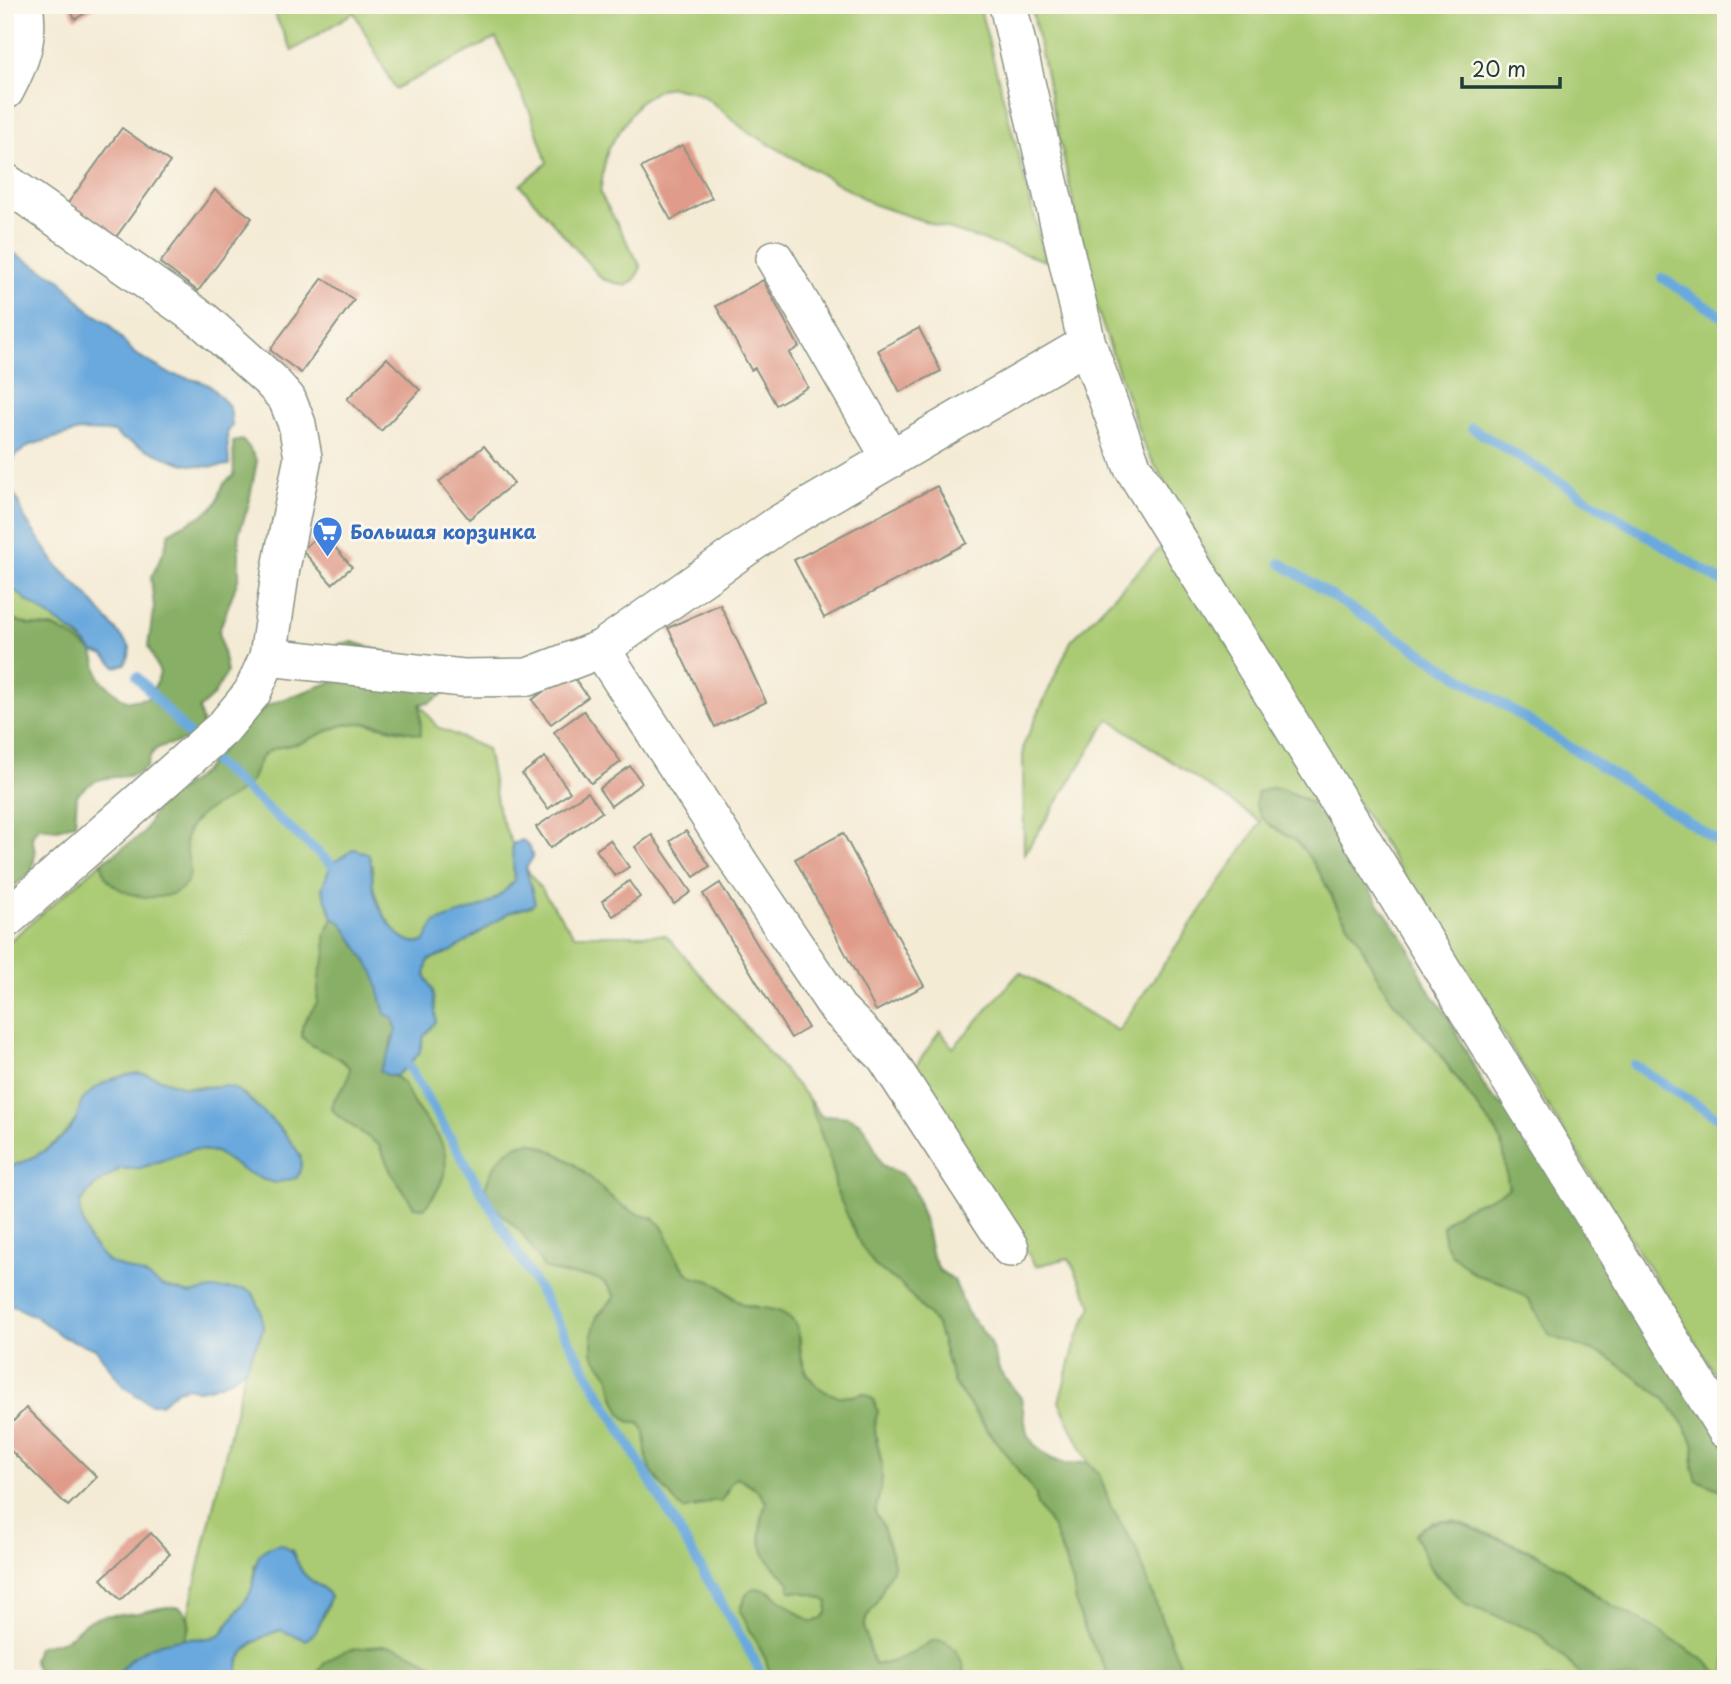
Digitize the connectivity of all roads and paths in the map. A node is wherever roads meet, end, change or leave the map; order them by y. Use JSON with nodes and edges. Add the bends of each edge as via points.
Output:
{"nodes":[{"id":1,"x":24,"y":5,"type":"edge"},
{"id":2,"x":1008,"y":5,"type":"edge"},
{"id":3,"x":5,"y":91,"type":"edge"},
{"id":4,"x":5,"y":182,"type":"edge"},
{"id":5,"x":775,"y":259,"type":"dead end"},
{"id":6,"x":1087,"y":344,"type":"junction"},
{"id":7,"x":891,"y":458,"type":"junction"},
{"id":8,"x":601,"y":649,"type":"junction"},
{"id":9,"x":268,"y":657,"type":"junction"},
{"id":10,"x":5,"y":920,"type":"edge"},
{"id":11,"x":1010,"y":1248,"type":"dead end"},
{"id":12,"x":1726,"y":1430,"type":"edge"}],
"edges":[{"from":1,"to":3,"type":"street","via":[[23,50]]},
{"from":2,"to":6,"type":"street"},
{"from":4,"to":9,"type":"street","via":[[204,321],[287,399],[303,457]]},
{"from":5,"to":7,"type":"street"},
{"from":6,"to":7,"type":"street"},
{"from":6,"to":12,"type":"street","via":[[1132,466]]},
{"from":7,"to":8,"type":"street","via":[[779,524]]},
{"from":8,"to":9,"type":"street","via":[[528,677],[463,678]]},
{"from":8,"to":11,"type":"street","via":[[838,1009],[885,1056]]},
{"from":9,"to":10,"type":"street","via":[[252,693],[223,728]]}]}
